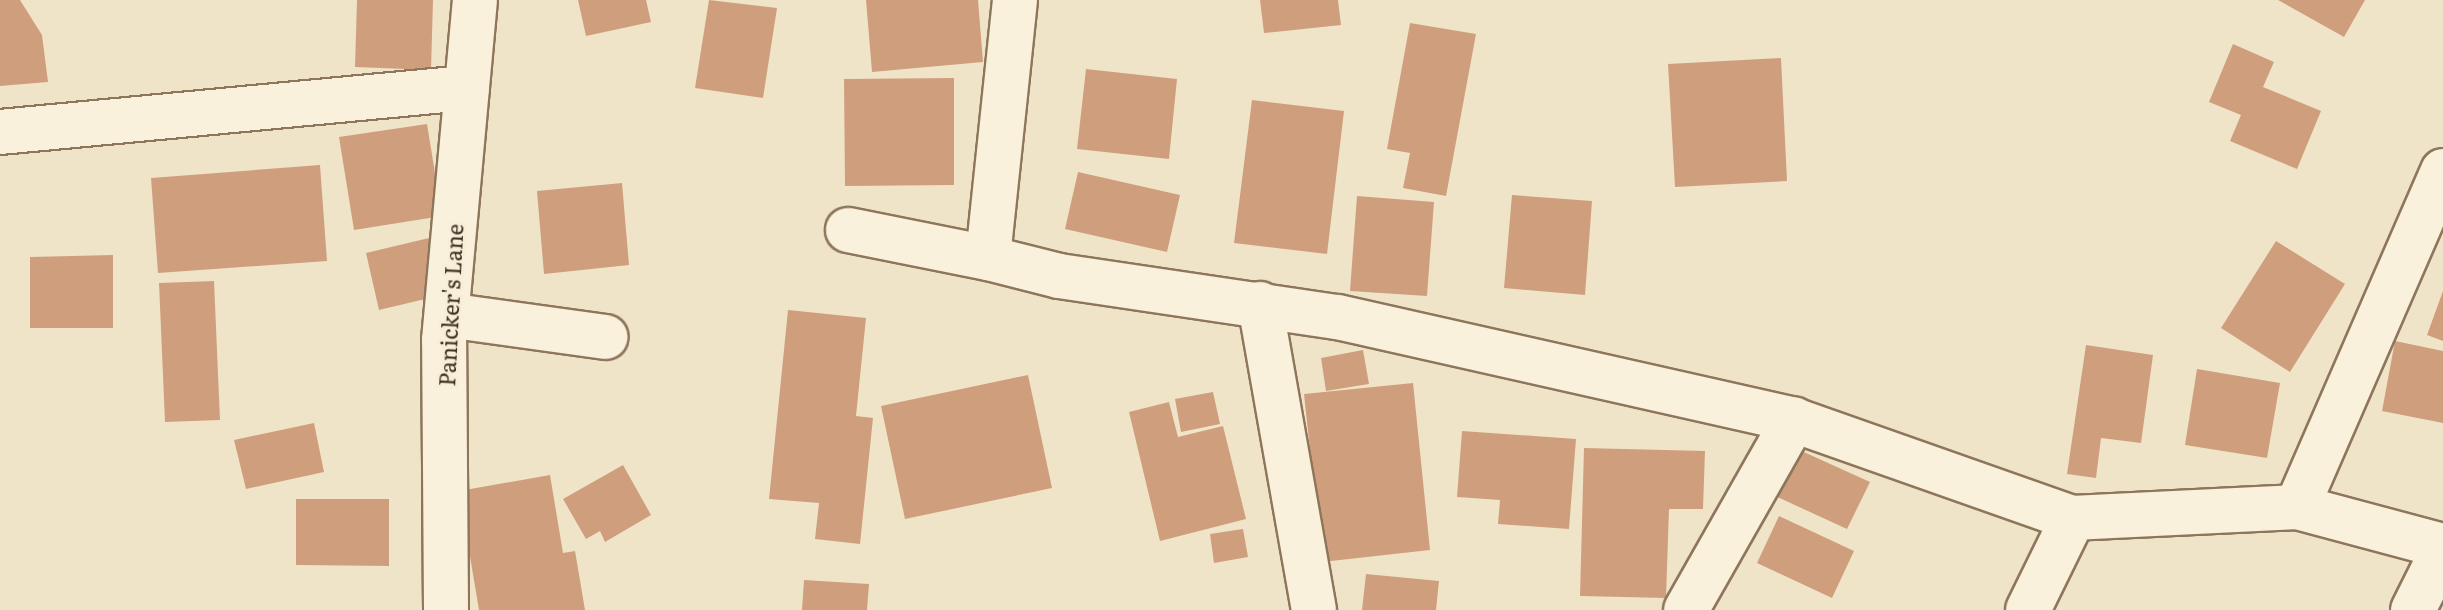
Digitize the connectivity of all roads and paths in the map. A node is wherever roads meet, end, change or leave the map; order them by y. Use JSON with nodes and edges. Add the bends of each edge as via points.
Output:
{"nodes":[{"id":1,"x":475,"y":0,"type":"edge"},
{"id":2,"x":1015,"y":0,"type":"edge"},
{"id":3,"x":467,"y":88,"type":"junction"},
{"id":4,"x":0,"y":132,"type":"edge"},
{"id":5,"x":2443,"y":171,"type":"edge"},
{"id":6,"x":848,"y":230,"type":"dead end"},
{"id":7,"x":988,"y":258,"type":"junction"},
{"id":8,"x":1260,"y":304,"type":"junction"},
{"id":9,"x":447,"y":315,"type":"junction"},
{"id":10,"x":605,"y":337,"type":"dead end"},
{"id":11,"x":1794,"y":420,"type":"junction"},
{"id":12,"x":2297,"y":507,"type":"junction"},
{"id":13,"x":2073,"y":518,"type":"junction"},
{"id":14,"x":2443,"y":548,"type":"edge"},
{"id":15,"x":446,"y":610,"type":"edge"},
{"id":16,"x":1314,"y":610,"type":"edge"},
{"id":17,"x":1686,"y":610,"type":"edge"},
{"id":18,"x":2028,"y":610,"type":"edge"},
{"id":19,"x":2413,"y":610,"type":"edge"}],
"edges":[{"from":1,"to":3,"type":"street","name":"Panicker's Lane"},
{"from":2,"to":7,"type":"street"},
{"from":3,"to":4,"type":"street"},
{"from":3,"to":9,"type":"street","name":"Panicker's Lane"},
{"from":5,"to":12,"type":"street"},
{"from":6,"to":7,"type":"street"},
{"from":7,"to":8,"type":"street","via":[[1059,276]]},
{"from":8,"to":11,"type":"street","via":[[1508,353]]},
{"from":8,"to":16,"type":"street"},
{"from":9,"to":10,"type":"street"},
{"from":9,"to":15,"type":"street","name":"Panicker's Lane"},
{"from":11,"to":13,"type":"street"},
{"from":11,"to":17,"type":"street"},
{"from":12,"to":13,"type":"street"},
{"from":12,"to":14,"type":"street"},
{"from":13,"to":18,"type":"street"},
{"from":14,"to":19,"type":"street"}]}
